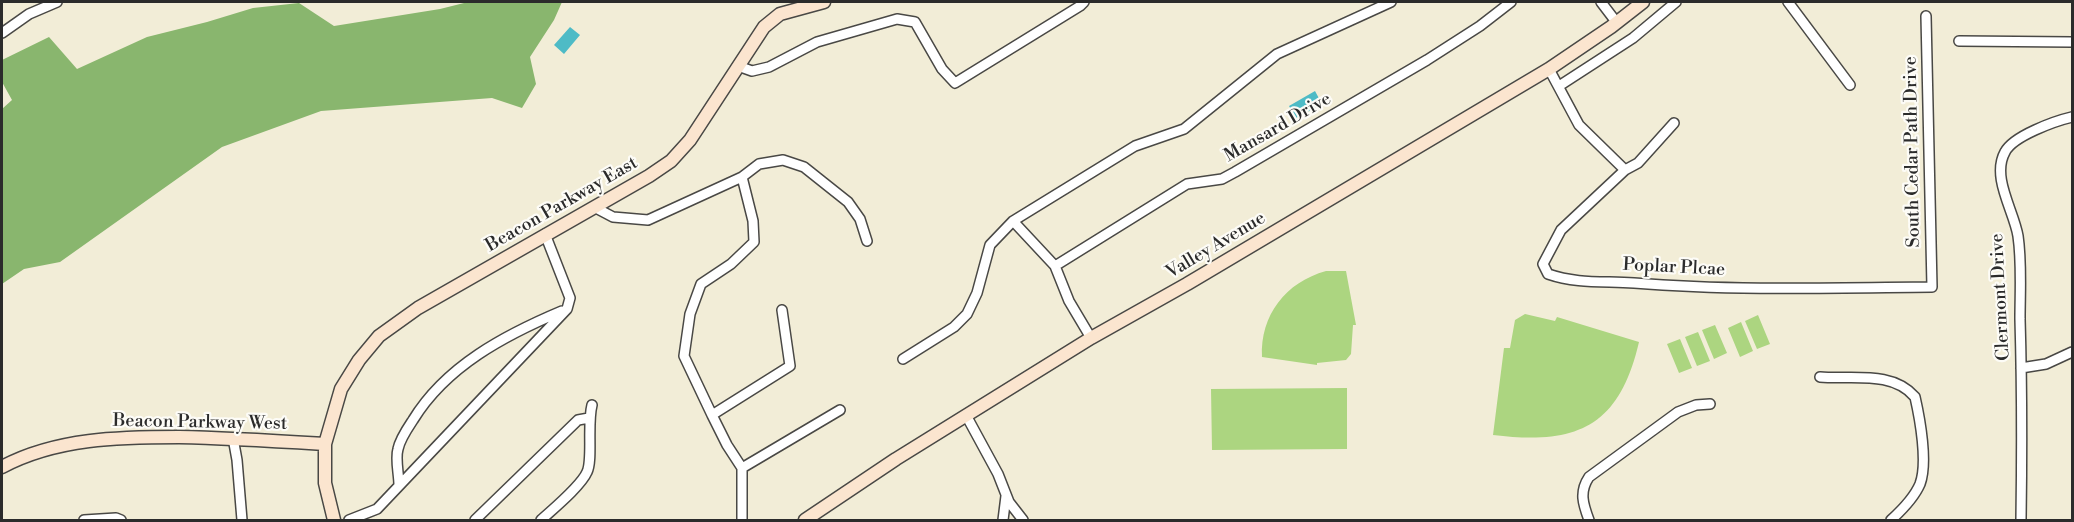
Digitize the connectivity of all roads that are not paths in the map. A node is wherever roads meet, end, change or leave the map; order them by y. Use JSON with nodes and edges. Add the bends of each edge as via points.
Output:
{"nodes":[{"id":1,"x":57,"y":2,"type":"edge"},
{"id":2,"x":824,"y":2,"type":"edge"},
{"id":3,"x":1083,"y":2,"type":"edge"},
{"id":4,"x":1391,"y":2,"type":"edge"},
{"id":5,"x":1511,"y":2,"type":"edge"},
{"id":6,"x":1601,"y":2,"type":"edge"},
{"id":7,"x":1643,"y":2,"type":"edge"},
{"id":8,"x":1676,"y":2,"type":"edge"},
{"id":9,"x":1788,"y":2,"type":"edge"},
{"id":10,"x":1926,"y":16,"type":"dead end"},
{"id":11,"x":1617,"y":23,"type":"junction"},
{"id":12,"x":2,"y":33,"type":"edge"},
{"id":13,"x":1959,"y":41,"type":"dead end"},
{"id":14,"x":2073,"y":42,"type":"edge"},
{"id":15,"x":738,"y":66,"type":"junction"},
{"id":16,"x":1549,"y":69,"type":"junction"},
{"id":17,"x":1850,"y":85,"type":"dead end"},
{"id":18,"x":1559,"y":86,"type":"junction"},
{"id":19,"x":2073,"y":117,"type":"edge"},
{"id":20,"x":1674,"y":123,"type":"dead end"},
{"id":21,"x":1625,"y":170,"type":"junction"},
{"id":22,"x":742,"y":177,"type":"junction"},
{"id":23,"x":594,"y":207,"type":"junction"},
{"id":24,"x":1013,"y":221,"type":"junction"},
{"id":25,"x":545,"y":234,"type":"junction"},
{"id":26,"x":867,"y":241,"type":"dead end"},
{"id":27,"x":1055,"y":266,"type":"junction"},
{"id":28,"x":1932,"y":287,"type":"joint"},
{"id":29,"x":567,"y":309,"type":"junction"},
{"id":30,"x":782,"y":310,"type":"dead end"},
{"id":31,"x":1091,"y":338,"type":"junction"},
{"id":32,"x":2073,"y":352,"type":"edge"},
{"id":33,"x":903,"y":359,"type":"dead end"},
{"id":34,"x":2021,"y":368,"type":"junction"},
{"id":35,"x":1820,"y":377,"type":"dead end"},
{"id":36,"x":1710,"y":404,"type":"dead end"},
{"id":37,"x":592,"y":405,"type":"dead end"},
{"id":38,"x":840,"y":410,"type":"dead end"},
{"id":39,"x":712,"y":415,"type":"junction"},
{"id":40,"x":967,"y":417,"type":"junction"},
{"id":41,"x":589,"y":418,"type":"junction"},
{"id":42,"x":233,"y":438,"type":"junction"},
{"id":43,"x":325,"y":444,"type":"junction"},
{"id":44,"x":2,"y":467,"type":"edge"},
{"id":45,"x":742,"y":468,"type":"junction"},
{"id":46,"x":399,"y":485,"type":"junction"},
{"id":47,"x":1006,"y":493,"type":"junction"},
{"id":48,"x":84,"y":520,"type":"edge"},
{"id":49,"x":121,"y":520,"type":"edge"},
{"id":50,"x":242,"y":520,"type":"edge"},
{"id":51,"x":334,"y":520,"type":"edge"},
{"id":52,"x":349,"y":520,"type":"edge"},
{"id":53,"x":475,"y":520,"type":"edge"},
{"id":54,"x":541,"y":520,"type":"edge"},
{"id":55,"x":742,"y":520,"type":"edge"},
{"id":56,"x":805,"y":520,"type":"edge"},
{"id":57,"x":1003,"y":520,"type":"edge"},
{"id":58,"x":1023,"y":520,"type":"edge"},
{"id":59,"x":1589,"y":520,"type":"edge"},
{"id":60,"x":1891,"y":520,"type":"edge"},
{"id":61,"x":2021,"y":520,"type":"edge"}],
"edges":[{"from":1,"to":12,"type":"street","via":[[29,14]]},
{"from":2,"to":15,"type":"street","name":"Beacon Parkway East","via":[[780,14],[764,27]]},
{"from":3,"to":15,"type":"street","via":[[956,83],[942,69],[915,22],[897,19],[817,42],[769,67],[752,71]]},
{"from":4,"to":24,"type":"street","via":[[1277,54],[1184,129],[1135,146]]},
{"from":5,"to":27,"type":"street","name":"Mansard Drive","via":[[1427,60],[1235,172],[1222,179],[1187,184]]},
{"from":6,"to":11,"type":"street"},
{"from":7,"to":11,"type":"street","name":"Valley Avenue"},
{"from":8,"to":18,"type":"street","via":[[1633,38]]},
{"from":9,"to":17,"type":"street"},
{"from":10,"to":28,"type":"street","name":"South Cedar Path Drive"},
{"from":11,"to":16,"type":"street","name":"Valley Avenue"},
{"from":13,"to":14,"type":"street"},
{"from":15,"to":23,"type":"street","name":"Beacon Parkway East","via":[[690,140],[671,161]]},
{"from":16,"to":18,"type":"street"},
{"from":16,"to":31,"type":"street","name":"Valley Avenue"},
{"from":18,"to":21,"type":"street","via":[[1579,125]]},
{"from":19,"to":34,"type":"street","name":"Clermont Drive","via":[[2018,138],[2005,151],[2002,162],[2003,185],[2018,237]]},
{"from":20,"to":21,"type":"street","via":[[1638,163]]},
{"from":21,"to":28,"type":"street","name":"Poplar Plcae","via":[[1561,230],[1543,264],[1548,274],[1568,281],[1681,287]]},
{"from":22,"to":23,"type":"street","via":[[648,220],[613,217]]},
{"from":22,"to":26,"type":"street","via":[[759,164],[783,160],[804,167],[848,202],[860,219]]},
{"from":22,"to":39,"type":"street","via":[[754,242],[701,284],[690,314],[684,356]]},
{"from":23,"to":25,"type":"street","name":"Beacon Parkway East"},
{"from":24,"to":27,"type":"street"},
{"from":24,"to":33,"type":"street","via":[[990,245],[967,314],[954,327]]},
{"from":25,"to":29,"type":"street","via":[[570,298]]},
{"from":25,"to":43,"type":"street","name":"Beacon Parkway East","via":[[418,308],[379,336],[341,389]]},
{"from":27,"to":31,"type":"street","via":[[1069,301]]},
{"from":29,"to":46,"type":"street"},
{"from":29,"to":46,"type":"street","via":[[520,328],[462,365],[424,402],[398,450]]},
{"from":30,"to":39,"type":"street","via":[[790,366]]},
{"from":31,"to":40,"type":"street","name":"Valley Avenue"},
{"from":32,"to":34,"type":"street","via":[[2046,364]]},
{"from":34,"to":61,"type":"street","name":"Clermont Drive"},
{"from":35,"to":60,"type":"street","via":[[1884,379],[1908,389],[1915,397],[1923,465],[1920,483]]},
{"from":36,"to":59,"type":"street","via":[[1678,412],[1589,477],[1582,496]]},
{"from":37,"to":41,"type":"street"},
{"from":38,"to":45,"type":"street"},
{"from":39,"to":45,"type":"street"},
{"from":40,"to":47,"type":"street"},
{"from":40,"to":56,"type":"street","name":"Valley Avenue"},
{"from":41,"to":53,"type":"street","via":[[578,420]]},
{"from":41,"to":54,"type":"street","via":[[588,471]]},
{"from":42,"to":43,"type":"street","name":"Beacon Parkway West"},
{"from":42,"to":44,"type":"street","name":"Beacon Parkway West","via":[[127,437],[76,442],[20,457]]},
{"from":42,"to":50,"type":"street"},
{"from":43,"to":51,"type":"street","via":[[325,483]]},
{"from":45,"to":55,"type":"street"},
{"from":46,"to":52,"type":"street","via":[[377,509]]},
{"from":47,"to":57,"type":"street"},
{"from":47,"to":58,"type":"street"},
{"from":48,"to":49,"type":"street"}]}
